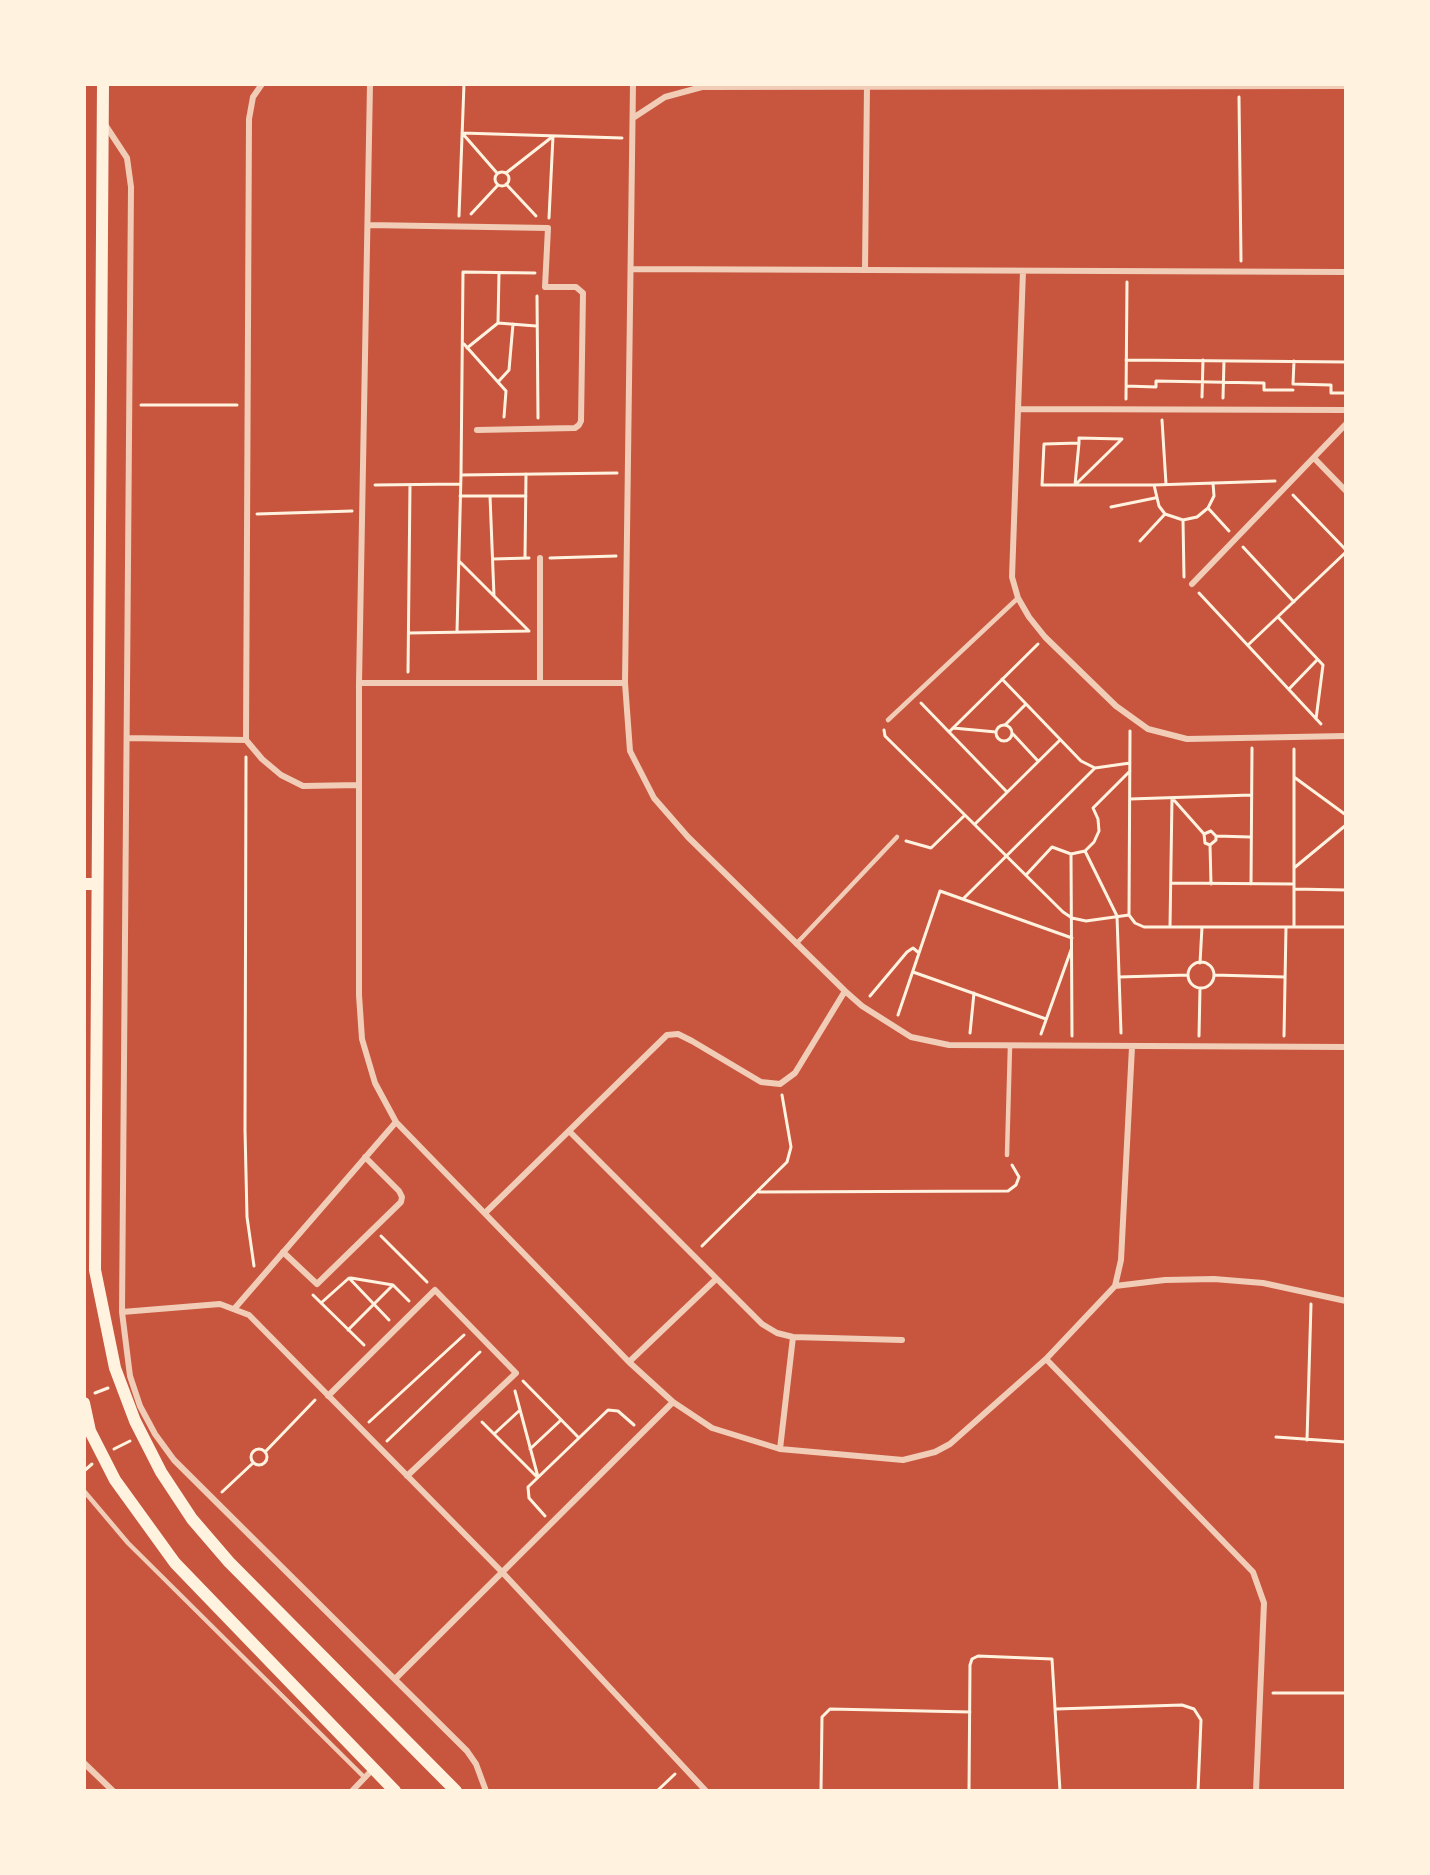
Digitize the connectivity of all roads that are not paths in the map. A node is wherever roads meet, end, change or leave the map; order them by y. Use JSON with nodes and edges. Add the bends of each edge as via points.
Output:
{"nodes":[{"id":1,"x":102,"y":84,"type":"edge"},
{"id":2,"x":262,"y":84,"type":"edge"},
{"id":3,"x":370,"y":84,"type":"edge"},
{"id":4,"x":633,"y":84,"type":"edge"},
{"id":5,"x":867,"y":85,"type":"edge"},
{"id":6,"x":699,"y":86,"type":"edge"},
{"id":7,"x":1346,"y":86,"type":"edge"},
{"id":8,"x":633,"y":118,"type":"junction"},
{"id":9,"x":102,"y":120,"type":"junction"},
{"id":10,"x":368,"y":225,"type":"junction"},
{"id":11,"x":631,"y":269,"type":"junction"},
{"id":12,"x":865,"y":270,"type":"junction"},
{"id":13,"x":1023,"y":271,"type":"junction"},
{"id":14,"x":1346,"y":273,"type":"edge"},
{"id":15,"x":1018,"y":409,"type":"junction"},
{"id":16,"x":1346,"y":410,"type":"edge"},
{"id":17,"x":1346,"y":424,"type":"edge"},
{"id":18,"x":477,"y":430,"type":"dead end"},
{"id":19,"x":1314,"y":458,"type":"junction"},
{"id":20,"x":1346,"y":490,"type":"edge"},
{"id":21,"x":540,"y":558,"type":"road end"},
{"id":22,"x":1192,"y":584,"type":"road end"},
{"id":23,"x":1018,"y":598,"type":"junction"},
{"id":24,"x":359,"y":683,"type":"junction"},
{"id":25,"x":540,"y":683,"type":"junction"},
{"id":26,"x":625,"y":683,"type":"junction"},
{"id":27,"x":888,"y":720,"type":"road end"},
{"id":28,"x":1346,"y":736,"type":"edge"},
{"id":29,"x":127,"y":738,"type":"junction"},
{"id":30,"x":246,"y":740,"type":"junction"},
{"id":31,"x":359,"y":785,"type":"junction"},
{"id":32,"x":897,"y":837,"type":"road end"},
{"id":33,"x":90,"y":884,"type":"edge"},
{"id":34,"x":796,"y":944,"type":"junction"},
{"id":35,"x":845,"y":991,"type":"junction"},
{"id":36,"x":1010,"y":1046,"type":"junction"},
{"id":37,"x":1132,"y":1047,"type":"junction"},
{"id":38,"x":1346,"y":1047,"type":"edge"},
{"id":39,"x":396,"y":1122,"type":"junction"},
{"id":40,"x":568,"y":1131,"type":"junction"},
{"id":41,"x":1007,"y":1155,"type":"road end"},
{"id":42,"x":365,"y":1157,"type":"junction"},
{"id":43,"x":485,"y":1213,"type":"junction"},
{"id":44,"x":283,"y":1252,"type":"junction"},
{"id":45,"x":715,"y":1280,"type":"junction"},
{"id":46,"x":1115,"y":1286,"type":"junction"},
{"id":47,"x":1346,"y":1301,"type":"edge"},
{"id":48,"x":235,"y":1308,"type":"junction"},
{"id":49,"x":122,"y":1312,"type":"junction"},
{"id":50,"x":793,"y":1337,"type":"junction"},
{"id":51,"x":902,"y":1340,"type":"dead end"},
{"id":52,"x":1046,"y":1359,"type":"junction"},
{"id":53,"x":629,"y":1362,"type":"junction"},
{"id":54,"x":326,"y":1393,"type":"junction"},
{"id":55,"x":673,"y":1402,"type":"junction"},
{"id":56,"x":84,"y":1403,"type":"edge"},
{"id":57,"x":780,"y":1449,"type":"junction"},
{"id":58,"x":406,"y":1476,"type":"junction"},
{"id":59,"x":84,"y":1491,"type":"edge"},
{"id":60,"x":502,"y":1572,"type":"junction"},
{"id":61,"x":395,"y":1679,"type":"junction"},
{"id":62,"x":84,"y":1763,"type":"edge"},
{"id":63,"x":369,"y":1773,"type":"junction"},
{"id":64,"x":113,"y":1791,"type":"edge"},
{"id":65,"x":352,"y":1791,"type":"edge"},
{"id":66,"x":395,"y":1791,"type":"edge"},
{"id":67,"x":456,"y":1791,"type":"edge"},
{"id":68,"x":486,"y":1791,"type":"edge"},
{"id":69,"x":706,"y":1791,"type":"edge"},
{"id":70,"x":1256,"y":1791,"type":"edge"}],
"edges":[{"from":1,"to":9,"type":"main road"},
{"from":2,"to":30,"type":"street","via":[[253,98],[249,118]]},
{"from":3,"to":10,"type":"street"},
{"from":4,"to":8,"type":"street"},
{"from":5,"to":6,"type":"street"},
{"from":5,"to":7,"type":"street"},
{"from":5,"to":12,"type":"street"},
{"from":6,"to":8,"type":"street","via":[[665,96]]},
{"from":8,"to":11,"type":"street"},
{"from":9,"to":29,"type":"street","via":[[127,158],[130,172]]},
{"from":9,"to":33,"type":"main road"},
{"from":10,"to":18,"type":"street","via":[[548,228],[545,286],[576,287],[583,292],[581,421],[575,428]]},
{"from":10,"to":24,"type":"street"},
{"from":11,"to":12,"type":"street"},
{"from":11,"to":26,"type":"street"},
{"from":12,"to":13,"type":"street"},
{"from":13,"to":14,"type":"street"},
{"from":13,"to":15,"type":"street"},
{"from":15,"to":16,"type":"street"},
{"from":15,"to":23,"type":"street","via":[[1012,577]]},
{"from":17,"to":19,"type":"street"},
{"from":19,"to":20,"type":"street"},
{"from":19,"to":22,"type":"street"},
{"from":21,"to":25,"type":"street"},
{"from":23,"to":27,"type":"lane"},
{"from":23,"to":28,"type":"street","via":[[1045,637],[1131,719],[1157,732],[1187,739]]},
{"from":24,"to":25,"type":"street"},
{"from":24,"to":31,"type":"street"},
{"from":25,"to":26,"type":"street"},
{"from":26,"to":34,"type":"street","via":[[630,751],[654,798],[681,831]]},
{"from":29,"to":30,"type":"street"},
{"from":29,"to":49,"type":"street"},
{"from":30,"to":31,"type":"street","via":[[281,775],[303,786]]},
{"from":31,"to":39,"type":"street","via":[[362,1040],[375,1083]]},
{"from":32,"to":34,"type":"lane"},
{"from":33,"to":67,"type":"main road","via":[[95,1270],[121,1383],[161,1472],[192,1519],[229,1562]]},
{"from":34,"to":35,"type":"street"},
{"from":35,"to":36,"type":"street","via":[[893,1028],[930,1042]]},
{"from":35,"to":40,"type":"street","via":[[795,1073],[780,1084],[761,1082],[672,1033]]},
{"from":36,"to":37,"type":"street"},
{"from":36,"to":41,"type":"lane"},
{"from":37,"to":38,"type":"street"},
{"from":37,"to":46,"type":"street","via":[[1121,1260]]},
{"from":39,"to":42,"type":"street"},
{"from":39,"to":43,"type":"street"},
{"from":40,"to":43,"type":"street"},
{"from":40,"to":45,"type":"street"},
{"from":42,"to":44,"type":"street"},
{"from":42,"to":44,"type":"street","via":[[402,1197],[400,1202],[317,1284]]},
{"from":43,"to":53,"type":"street"},
{"from":44,"to":48,"type":"street"},
{"from":45,"to":50,"type":"street","via":[[762,1324]]},
{"from":45,"to":53,"type":"street"},
{"from":46,"to":47,"type":"street","via":[[1164,1280],[1263,1283]]},
{"from":46,"to":52,"type":"street"},
{"from":48,"to":49,"type":"street","via":[[220,1304]]},
{"from":48,"to":54,"type":"street","via":[[254,1321]]},
{"from":49,"to":61,"type":"street","via":[[130,1376],[140,1406],[174,1460]]},
{"from":50,"to":51,"type":"street"},
{"from":50,"to":57,"type":"street"},
{"from":52,"to":57,"type":"street","via":[[950,1444],[935,1452],[903,1460]]},
{"from":52,"to":70,"type":"street","via":[[1253,1572],[1264,1603]]},
{"from":53,"to":55,"type":"street"},
{"from":54,"to":58,"type":"street"},
{"from":54,"to":58,"type":"street","via":[[435,1290],[488,1344],[514,1375]]},
{"from":55,"to":57,"type":"street","via":[[712,1428]]},
{"from":55,"to":60,"type":"street"},
{"from":56,"to":63,"type":"main road","via":[[90,1431],[115,1480],[176,1563]]},
{"from":58,"to":60,"type":"street"},
{"from":59,"to":63,"type":"lane","via":[[120,1534]]},
{"from":60,"to":61,"type":"street"},
{"from":60,"to":69,"type":"street"},
{"from":61,"to":68,"type":"street","via":[[466,1751]]},
{"from":62,"to":64,"type":"street"},
{"from":63,"to":65,"type":"street"},
{"from":63,"to":66,"type":"main road"}]}
